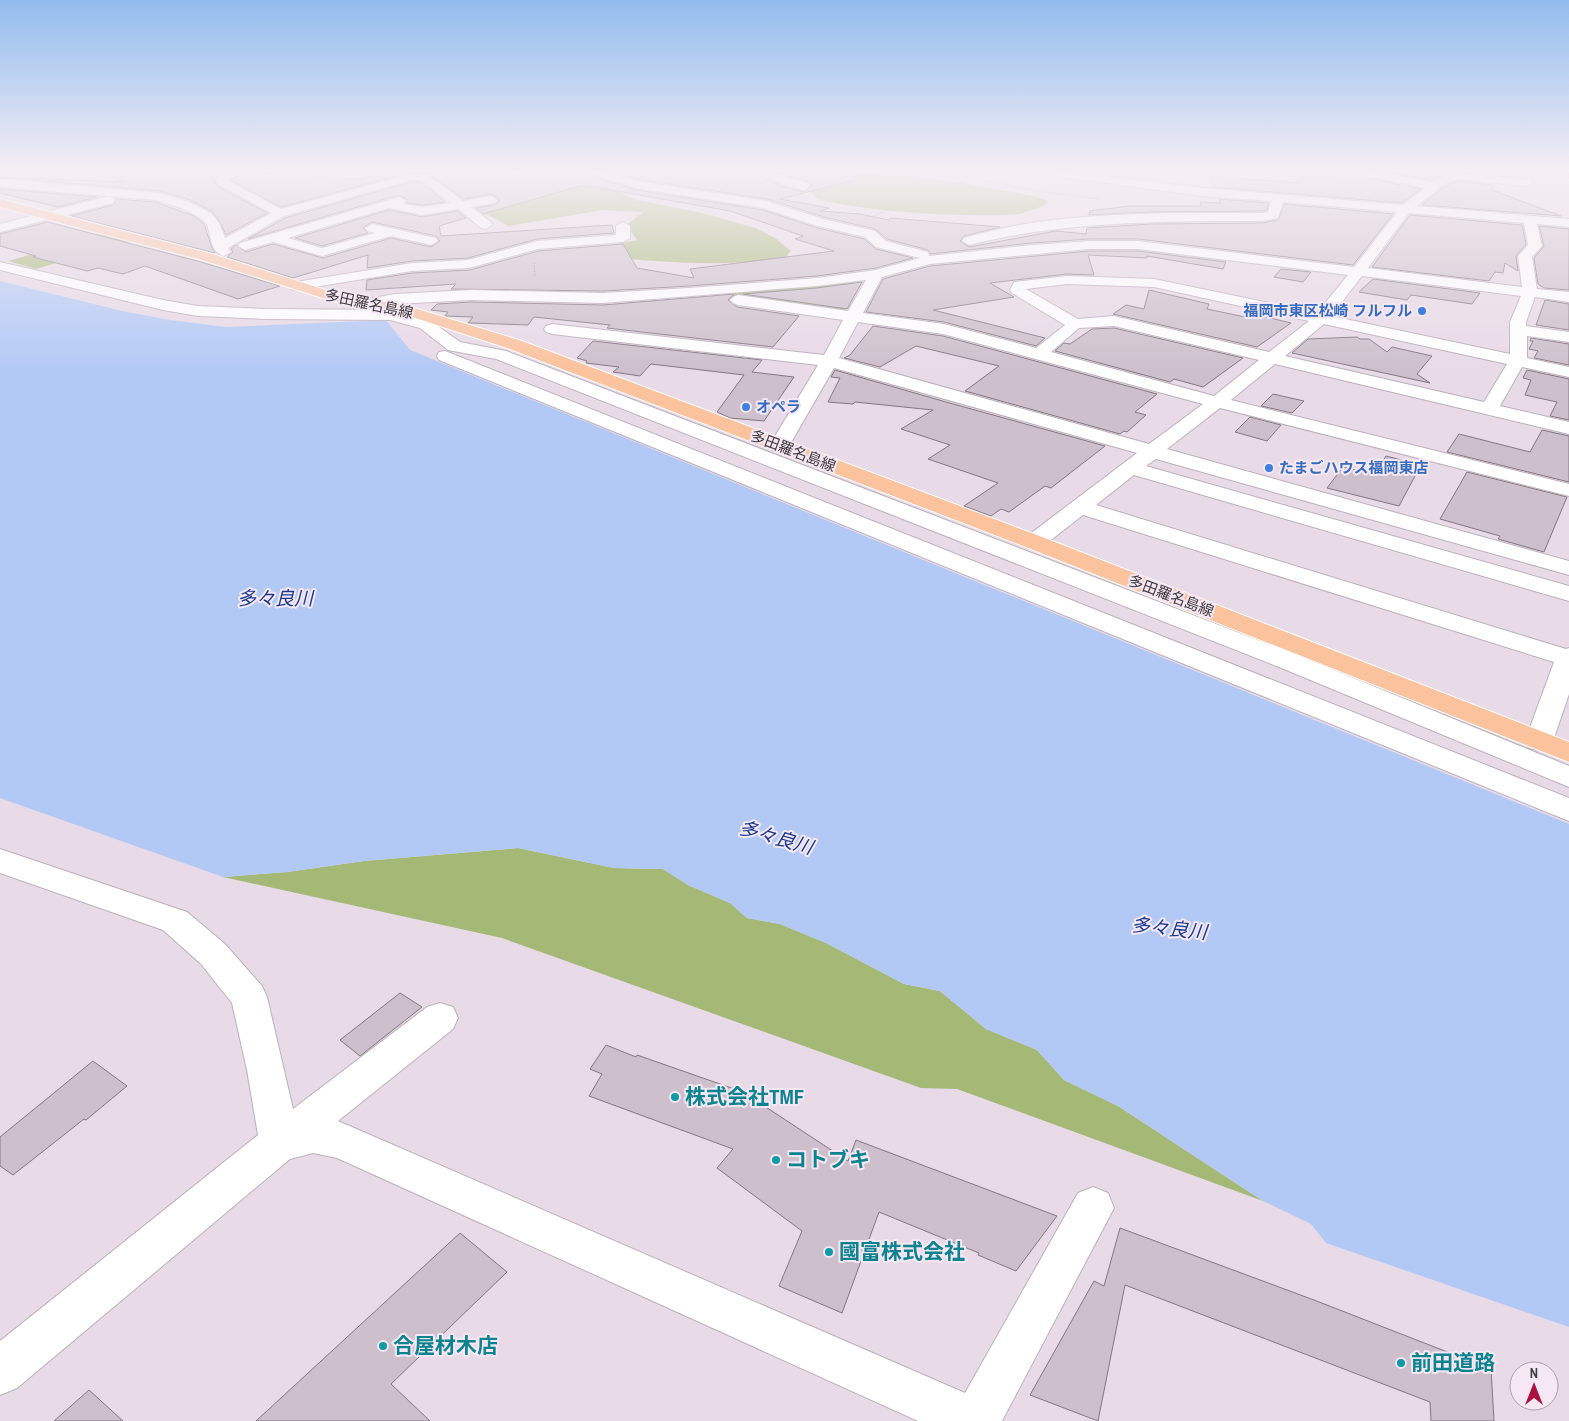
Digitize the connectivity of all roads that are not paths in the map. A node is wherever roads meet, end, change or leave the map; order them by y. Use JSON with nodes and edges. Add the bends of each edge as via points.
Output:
{"nodes":[{"id":1,"x":153,"y":238,"type":"edge"},
{"id":2,"x":215,"y":238,"type":"edge"},
{"id":3,"x":239,"y":238,"type":"edge"},
{"id":4,"x":273,"y":238,"type":"edge"},
{"id":5,"x":275,"y":238,"type":"edge"},
{"id":6,"x":369,"y":238,"type":"edge"},
{"id":7,"x":418,"y":238,"type":"edge"},
{"id":8,"x":619,"y":238,"type":"edge"},
{"id":9,"x":875,"y":238,"type":"edge"},
{"id":10,"x":977,"y":238,"type":"edge"},
{"id":11,"x":1133,"y":238,"type":"edge"},
{"id":12,"x":1384,"y":238,"type":"edge"},
{"id":13,"x":1534,"y":238,"type":"edge"},
{"id":14,"x":430,"y":241,"type":"dead end"},
{"id":15,"x":1093,"y":245,"type":"junction"},
{"id":16,"x":1138,"y":245,"type":"junction"},
{"id":17,"x":217,"y":252,"type":"junction"},
{"id":18,"x":926,"y":257,"type":"junction"},
{"id":19,"x":13,"y":269,"type":"edge"},
{"id":20,"x":1359,"y":272,"type":"junction"},
{"id":21,"x":876,"y":274,"type":"junction"},
{"id":22,"x":1106,"y":282,"type":"junction"},
{"id":23,"x":296,"y":286,"type":"junction"},
{"id":24,"x":689,"y":292,"type":"junction"},
{"id":25,"x":1530,"y":292,"type":"junction"},
{"id":26,"x":578,"y":293,"type":"junction"},
{"id":27,"x":1569,"y":297,"type":"edge"},
{"id":28,"x":366,"y":309,"type":"junction"},
{"id":29,"x":333,"y":315,"type":"junction"},
{"id":30,"x":393,"y":316,"type":"junction"},
{"id":31,"x":853,"y":316,"type":"junction"},
{"id":32,"x":1320,"y":319,"type":"junction"},
{"id":33,"x":422,"y":324,"type":"junction"},
{"id":34,"x":1074,"y":324,"type":"junction"},
{"id":35,"x":552,"y":329,"type":"junction"},
{"id":36,"x":1519,"y":330,"type":"junction"},
{"id":37,"x":1569,"y":337,"type":"edge"},
{"id":38,"x":536,"y":353,"type":"junction"},
{"id":39,"x":1039,"y":354,"type":"junction"},
{"id":40,"x":1272,"y":359,"type":"junction"},
{"id":41,"x":1518,"y":360,"type":"junction"},
{"id":42,"x":829,"y":361,"type":"junction"},
{"id":43,"x":1569,"y":372,"type":"edge"},
{"id":44,"x":1217,"y":402,"type":"junction"},
{"id":45,"x":1489,"y":410,"type":"junction"},
{"id":46,"x":1569,"y":428,"type":"edge"},
{"id":47,"x":779,"y":446,"type":"junction"},
{"id":48,"x":1153,"y":451,"type":"junction"},
{"id":49,"x":1132,"y":468,"type":"junction"},
{"id":50,"x":1569,"y":490,"type":"edge"},
{"id":51,"x":1080,"y":507,"type":"junction"},
{"id":52,"x":1040,"y":545,"type":"junction"},
{"id":53,"x":1569,"y":568,"type":"edge"},
{"id":54,"x":1029,"y":593,"type":"junction"},
{"id":55,"x":1569,"y":594,"type":"edge"},
{"id":56,"x":1146,"y":606,"type":"junction"},
{"id":57,"x":1567,"y":667,"type":"edge"},
{"id":58,"x":1406,"y":710,"type":"junction"},
{"id":59,"x":1539,"y":741,"type":"junction"},
{"id":60,"x":1569,"y":753,"type":"edge"},
{"id":61,"x":1569,"y":759,"type":"edge"},
{"id":62,"x":1569,"y":777,"type":"edge"},
{"id":63,"x":1569,"y":810,"type":"edge"},
{"id":64,"x":0,"y":861,"type":"edge"},
{"id":65,"x":440,"y":1018,"type":"dead end"},
{"id":66,"x":279,"y":1142,"type":"junction"},
{"id":67,"x":1093,"y":1208,"type":"dead end"},
{"id":68,"x":0,"y":1371,"type":"edge"},
{"id":69,"x":974,"y":1421,"type":"edge"}],
"edges":[{"from":1,"to":17,"type":"main road","name":"多田羅名島線"},
{"from":2,"to":17,"type":"street"},
{"from":3,"to":17,"type":"street"},
{"from":4,"to":17,"type":"street"},
{"from":5,"to":6,"type":"street","via":[[322,252]]},
{"from":7,"to":14,"type":"street"},
{"from":8,"to":23,"type":"street","via":[[536,245],[469,264],[412,266]]},
{"from":9,"to":18,"type":"street","via":[[881,244]]},
{"from":10,"to":18,"type":"street"},
{"from":11,"to":16,"type":"street"},
{"from":12,"to":20,"type":"street"},
{"from":13,"to":25,"type":"street","via":[[1535,246],[1525,256]]},
{"from":15,"to":16,"type":"street"},
{"from":15,"to":18,"type":"street"},
{"from":15,"to":22,"type":"street"},
{"from":16,"to":20,"type":"street"},
{"from":17,"to":23,"type":"main road","name":"多田羅名島線"},
{"from":18,"to":21,"type":"street"},
{"from":19,"to":28,"type":"street","via":[[153,312],[189,318],[286,321]]},
{"from":19,"to":29,"type":"street","via":[[198,311]]},
{"from":20,"to":25,"type":"street"},
{"from":20,"to":32,"type":"street"},
{"from":21,"to":24,"type":"street"},
{"from":21,"to":31,"type":"street"},
{"from":22,"to":32,"type":"street","via":[[1170,286]]},
{"from":22,"to":34,"type":"street","via":[[1067,280],[1019,285],[1017,290]]},
{"from":23,"to":28,"type":"main road","name":"多田羅名島線"},
{"from":24,"to":26,"type":"street"},
{"from":24,"to":31,"type":"street"},
{"from":25,"to":27,"type":"street"},
{"from":25,"to":36,"type":"street","via":[[1518,322]]},
{"from":26,"to":28,"type":"street","via":[[395,299]]},
{"from":26,"to":35,"type":"street"},
{"from":28,"to":29,"type":"street"},
{"from":28,"to":30,"type":"street"},
{"from":28,"to":38,"type":"main road","name":"多田羅名島線","via":[[396,307]]},
{"from":29,"to":30,"type":"street","via":[[364,309],[385,310],[395,314]]},
{"from":30,"to":33,"type":"street"},
{"from":31,"to":39,"type":"street","via":[[944,329]]},
{"from":31,"to":42,"type":"street"},
{"from":32,"to":40,"type":"street"},
{"from":32,"to":41,"type":"street"},
{"from":33,"to":54,"type":"street","via":[[422,339],[434,350],[466,366]]},
{"from":33,"to":56,"type":"street","via":[[454,346],[500,355]]},
{"from":34,"to":39,"type":"street"},
{"from":34,"to":40,"type":"street","via":[[1114,321]]},
{"from":35,"to":38,"type":"street"},
{"from":35,"to":42,"type":"street"},
{"from":36,"to":37,"type":"street"},
{"from":36,"to":41,"type":"street"},
{"from":38,"to":47,"type":"main road","name":"多田羅名島線"},
{"from":39,"to":44,"type":"street"},
{"from":40,"to":44,"type":"street"},
{"from":40,"to":45,"type":"street"},
{"from":41,"to":43,"type":"street"},
{"from":41,"to":45,"type":"street"},
{"from":42,"to":47,"type":"street"},
{"from":42,"to":48,"type":"street"},
{"from":44,"to":48,"type":"street"},
{"from":44,"to":50,"type":"street"},
{"from":45,"to":46,"type":"street"},
{"from":47,"to":52,"type":"main road","name":"多田羅名島線"},
{"from":48,"to":49,"type":"street"},
{"from":48,"to":53,"type":"street"},
{"from":49,"to":51,"type":"street"},
{"from":49,"to":55,"type":"street"},
{"from":51,"to":52,"type":"street"},
{"from":51,"to":57,"type":"street"},
{"from":52,"to":56,"type":"street"},
{"from":52,"to":59,"type":"main road","name":"多田羅名島線"},
{"from":54,"to":56,"type":"street","via":[[1039,584]]},
{"from":54,"to":63,"type":"street"},
{"from":56,"to":58,"type":"street"},
{"from":57,"to":59,"type":"street"},
{"from":58,"to":59,"type":"street"},
{"from":58,"to":62,"type":"street"},
{"from":59,"to":60,"type":"main road","name":"多田羅名島線"},
{"from":59,"to":61,"type":"street"},
{"from":64,"to":66,"type":"street","via":[[175,921],[213,954],[249,997]]},
{"from":65,"to":66,"type":"street"},
{"from":66,"to":68,"type":"street"},
{"from":66,"to":69,"type":"street","via":[[313,1135],[341,1140]]},
{"from":67,"to":69,"type":"street"}]}
